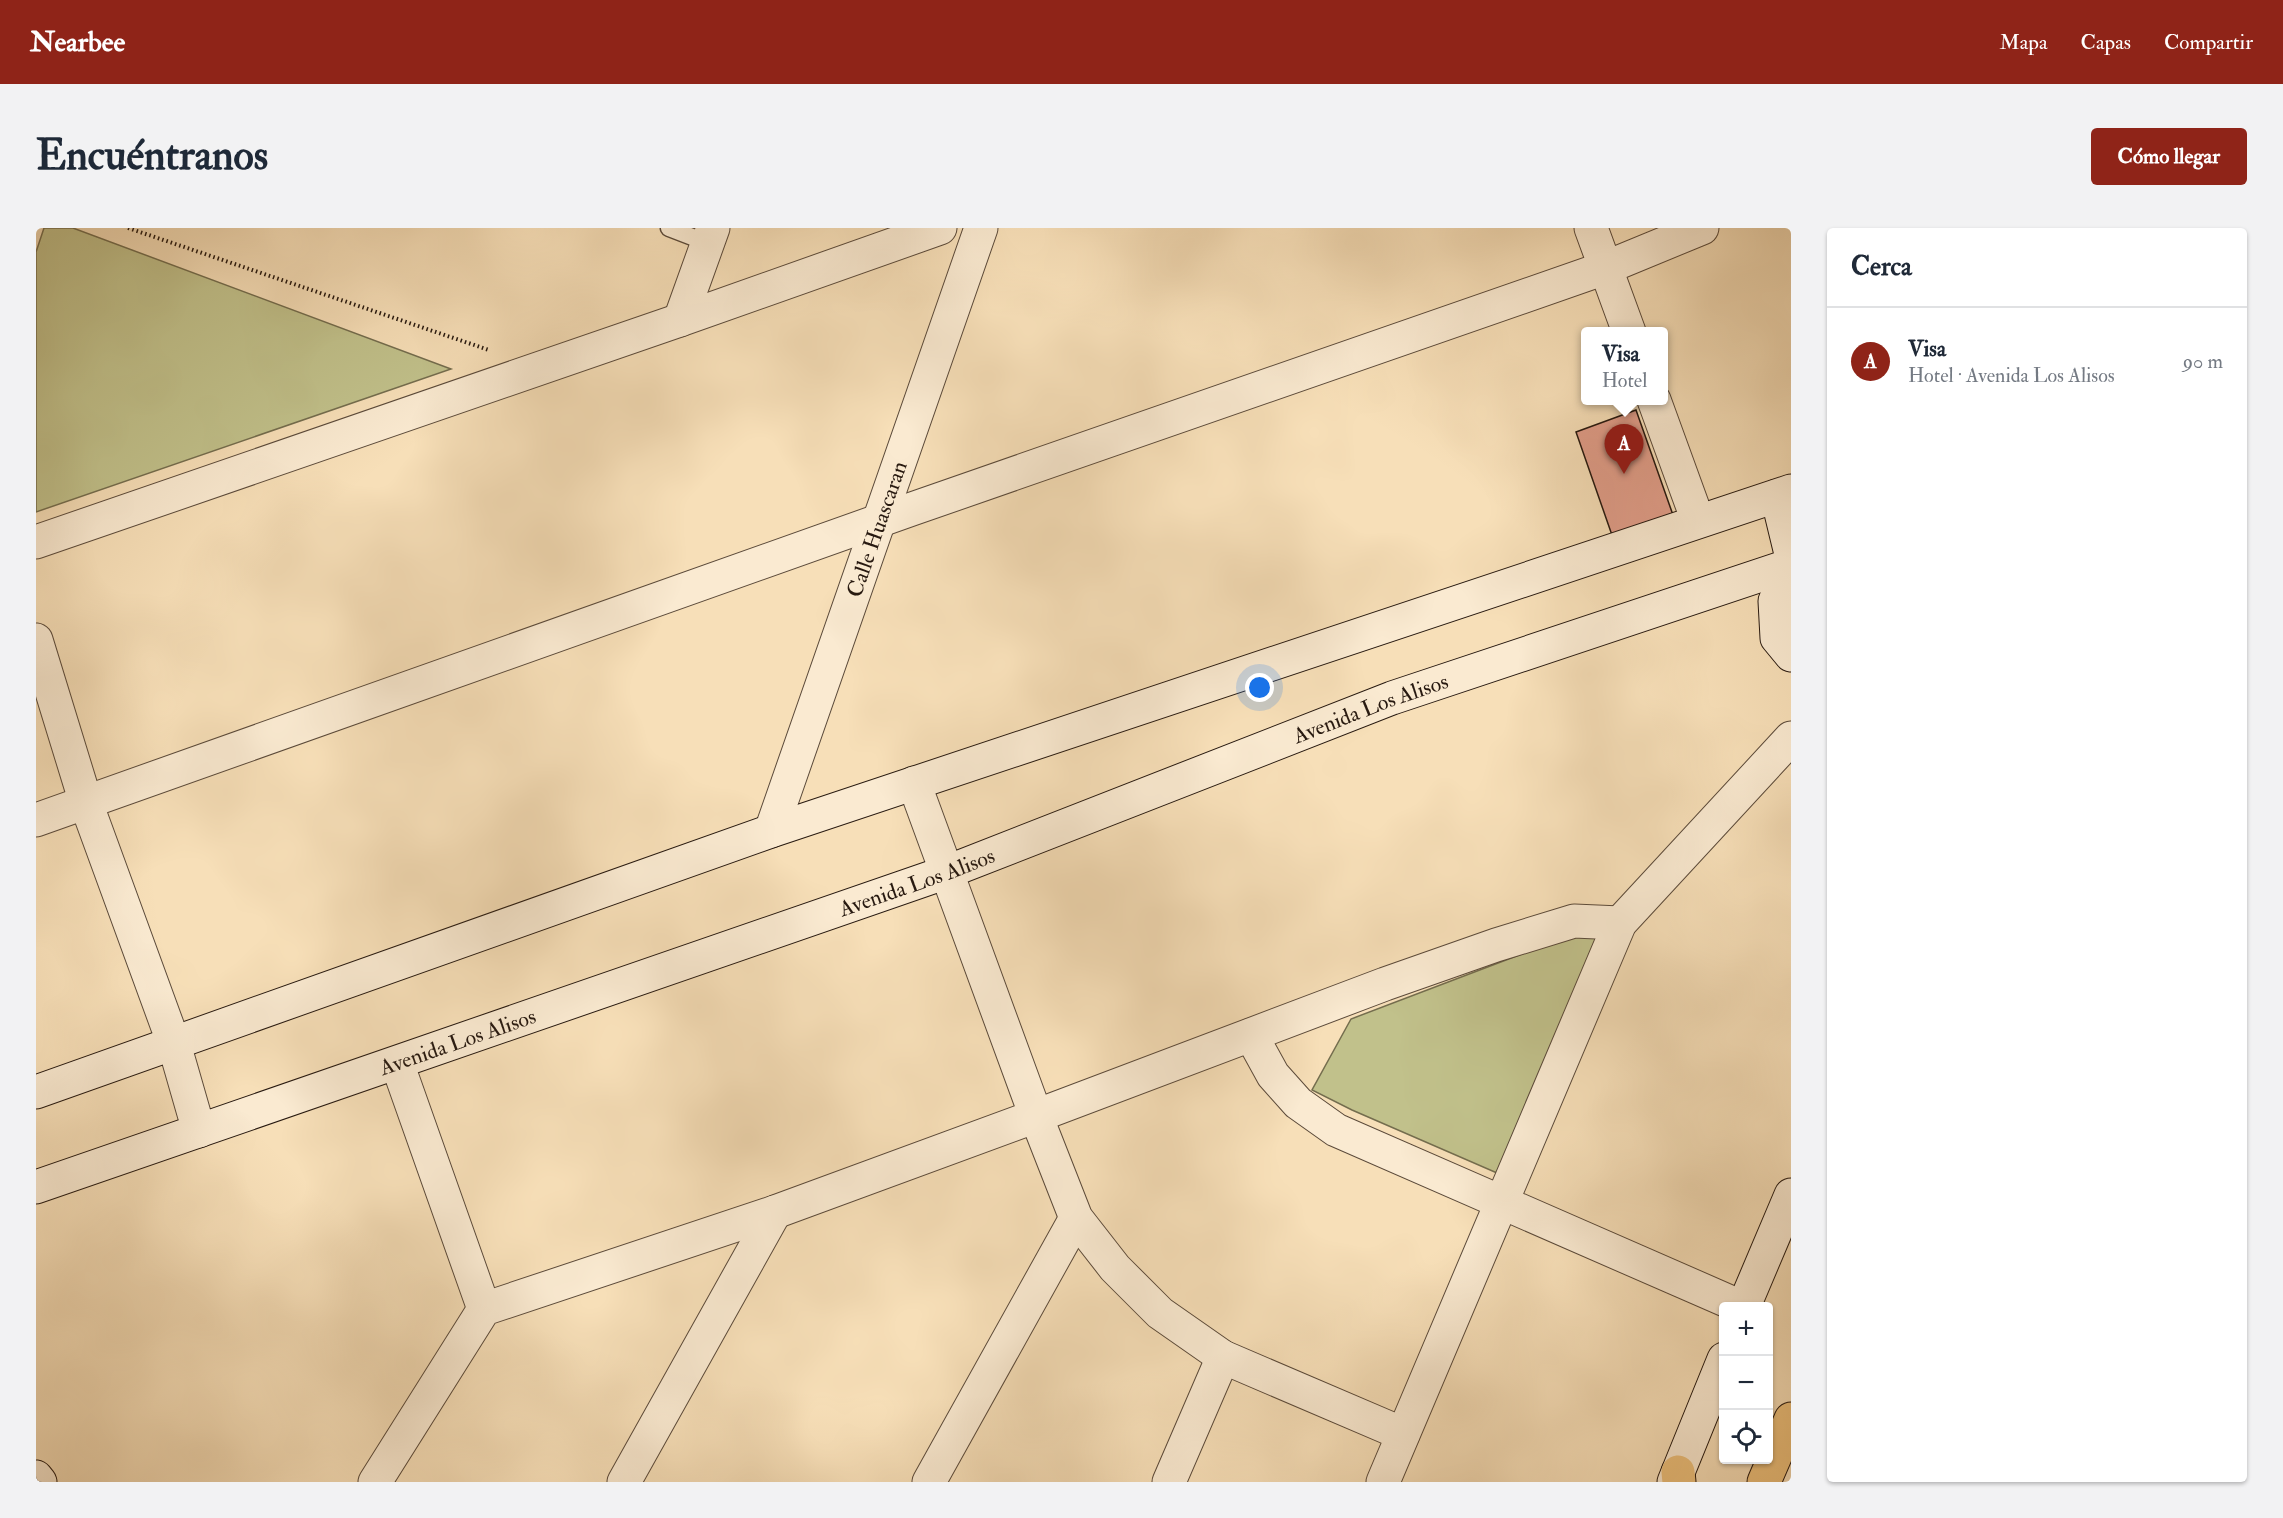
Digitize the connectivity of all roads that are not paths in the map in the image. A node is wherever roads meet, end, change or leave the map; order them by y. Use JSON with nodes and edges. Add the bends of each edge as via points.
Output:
{"nodes":[{"id":1,"x":669,"y":228,"type":"edge"},
{"id":2,"x":940,"y":228,"type":"edge"},
{"id":3,"x":981,"y":228,"type":"edge"},
{"id":4,"x":1591,"y":228,"type":"edge"},
{"id":5,"x":1702,"y":228,"type":"edge"},
{"id":6,"x":711,"y":236,"type":"edge"},
{"id":7,"x":1605,"y":268,"type":"junction"},
{"id":8,"x":680,"y":320,"type":"junction"},
{"id":9,"x":1627,"y":327,"type":"edge"},
{"id":10,"x":1656,"y":405,"type":"edge"},
{"id":11,"x":1784,"y":494,"type":"edge"},
{"id":12,"x":879,"y":521,"type":"junction"},
{"id":13,"x":1698,"y":521,"type":"junction"},
{"id":14,"x":36,"y":542,"type":"edge"},
{"id":15,"x":1791,"y":554,"type":"edge"},
{"id":16,"x":1791,"y":567,"type":"edge"},
{"id":17,"x":36,"y":640,"type":"edge"},
{"id":18,"x":1791,"y":655,"type":"edge"},
{"id":19,"x":1791,"y":738,"type":"edge"},
{"id":20,"x":914,"y":783,"type":"junction"},
{"id":21,"x":86,"y":803,"type":"junction"},
{"id":22,"x":36,"y":820,"type":"edge"},
{"id":23,"x":771,"y":831,"type":"junction"},
{"id":24,"x":946,"y":872,"type":"junction"},
{"id":25,"x":1620,"y":923,"type":"junction"},
{"id":26,"x":1251,"y":1035,"type":"junction"},
{"id":27,"x":174,"y":1044,"type":"junction"},
{"id":28,"x":397,"y":1063,"type":"junction"},
{"id":29,"x":36,"y":1092,"type":"edge"},
{"id":30,"x":1036,"y":1116,"type":"junction"},
{"id":31,"x":199,"y":1131,"type":"junction"},
{"id":32,"x":36,"y":1188,"type":"edge"},
{"id":33,"x":1791,"y":1195,"type":"edge"},
{"id":34,"x":1502,"y":1201,"type":"junction"},
{"id":35,"x":775,"y":1212,"type":"junction"},
{"id":36,"x":1076,"y":1218,"type":"junction"},
{"id":37,"x":1730,"y":1302,"type":"edge"},
{"id":38,"x":1746,"y":1302,"type":"edge"},
{"id":39,"x":484,"y":1309,"type":"junction"},
{"id":40,"x":1223,"y":1357,"type":"junction"},
{"id":41,"x":1719,"y":1372,"type":"edge"},
{"id":42,"x":1791,"y":1419,"type":"edge"},
{"id":43,"x":1403,"y":1434,"type":"junction"},
{"id":44,"x":36,"y":1477,"type":"edge"},
{"id":45,"x":1677,"y":1479,"type":"edge"},
{"id":46,"x":40,"y":1482,"type":"edge"},
{"id":47,"x":375,"y":1482,"type":"edge"},
{"id":48,"x":624,"y":1482,"type":"edge"},
{"id":49,"x":928,"y":1482,"type":"edge"},
{"id":50,"x":1168,"y":1482,"type":"edge"},
{"id":51,"x":1383,"y":1482,"type":"edge"},
{"id":52,"x":1764,"y":1482,"type":"edge"}],
"edges":[{"from":1,"to":6,"type":"lane"},
{"from":2,"to":8,"type":"street"},
{"from":3,"to":12,"type":"street","name":"Calle Huascaran"},
{"from":4,"to":7,"type":"street"},
{"from":5,"to":7,"type":"street"},
{"from":6,"to":8,"type":"street"},
{"from":7,"to":9,"type":"street"},
{"from":7,"to":12,"type":"street"},
{"from":8,"to":14,"type":"street"},
{"from":10,"to":13,"type":"street"},
{"from":11,"to":13,"type":"street"},
{"from":11,"to":15,"type":"street"},
{"from":12,"to":21,"type":"street"},
{"from":12,"to":23,"type":"street","name":"Calle Huascaran"},
{"from":13,"to":20,"type":"street"},
{"from":16,"to":18,"type":"street","via":[[1775,601],[1777,638]]},
{"from":16,"to":24,"type":"street","name":"Avenida Los Alisos","via":[[1392,698]]},
{"from":17,"to":21,"type":"street"},
{"from":19,"to":25,"type":"street"},
{"from":20,"to":23,"type":"street"},
{"from":20,"to":24,"type":"street"},
{"from":21,"to":22,"type":"street"},
{"from":21,"to":27,"type":"street"},
{"from":23,"to":27,"type":"street"},
{"from":24,"to":28,"type":"street","name":"Avenida Los Alisos"},
{"from":24,"to":30,"type":"street"},
{"from":25,"to":26,"type":"street","via":[[1574,921],[1496,945]]},
{"from":25,"to":34,"type":"street"},
{"from":26,"to":30,"type":"street"},
{"from":26,"to":34,"type":"street","via":[[1273,1075],[1298,1103],[1336,1130]]},
{"from":27,"to":29,"type":"street"},
{"from":27,"to":31,"type":"street"},
{"from":28,"to":31,"type":"street","name":"Avenida Los Alisos"},
{"from":28,"to":39,"type":"street"},
{"from":30,"to":35,"type":"street"},
{"from":30,"to":36,"type":"street"},
{"from":31,"to":32,"type":"street","name":"Avenida Los Alisos"},
{"from":33,"to":38,"type":"street"},
{"from":34,"to":37,"type":"street"},
{"from":34,"to":43,"type":"street"},
{"from":35,"to":39,"type":"street"},
{"from":35,"to":48,"type":"street"},
{"from":36,"to":40,"type":"street","via":[[1115,1268],[1160,1313]]},
{"from":36,"to":49,"type":"street"},
{"from":39,"to":47,"type":"street"},
{"from":40,"to":43,"type":"street"},
{"from":40,"to":50,"type":"street"},
{"from":41,"to":45,"type":"street"},
{"from":42,"to":52,"type":"highway"},
{"from":43,"to":51,"type":"street"},
{"from":44,"to":46,"type":"street"}]}
